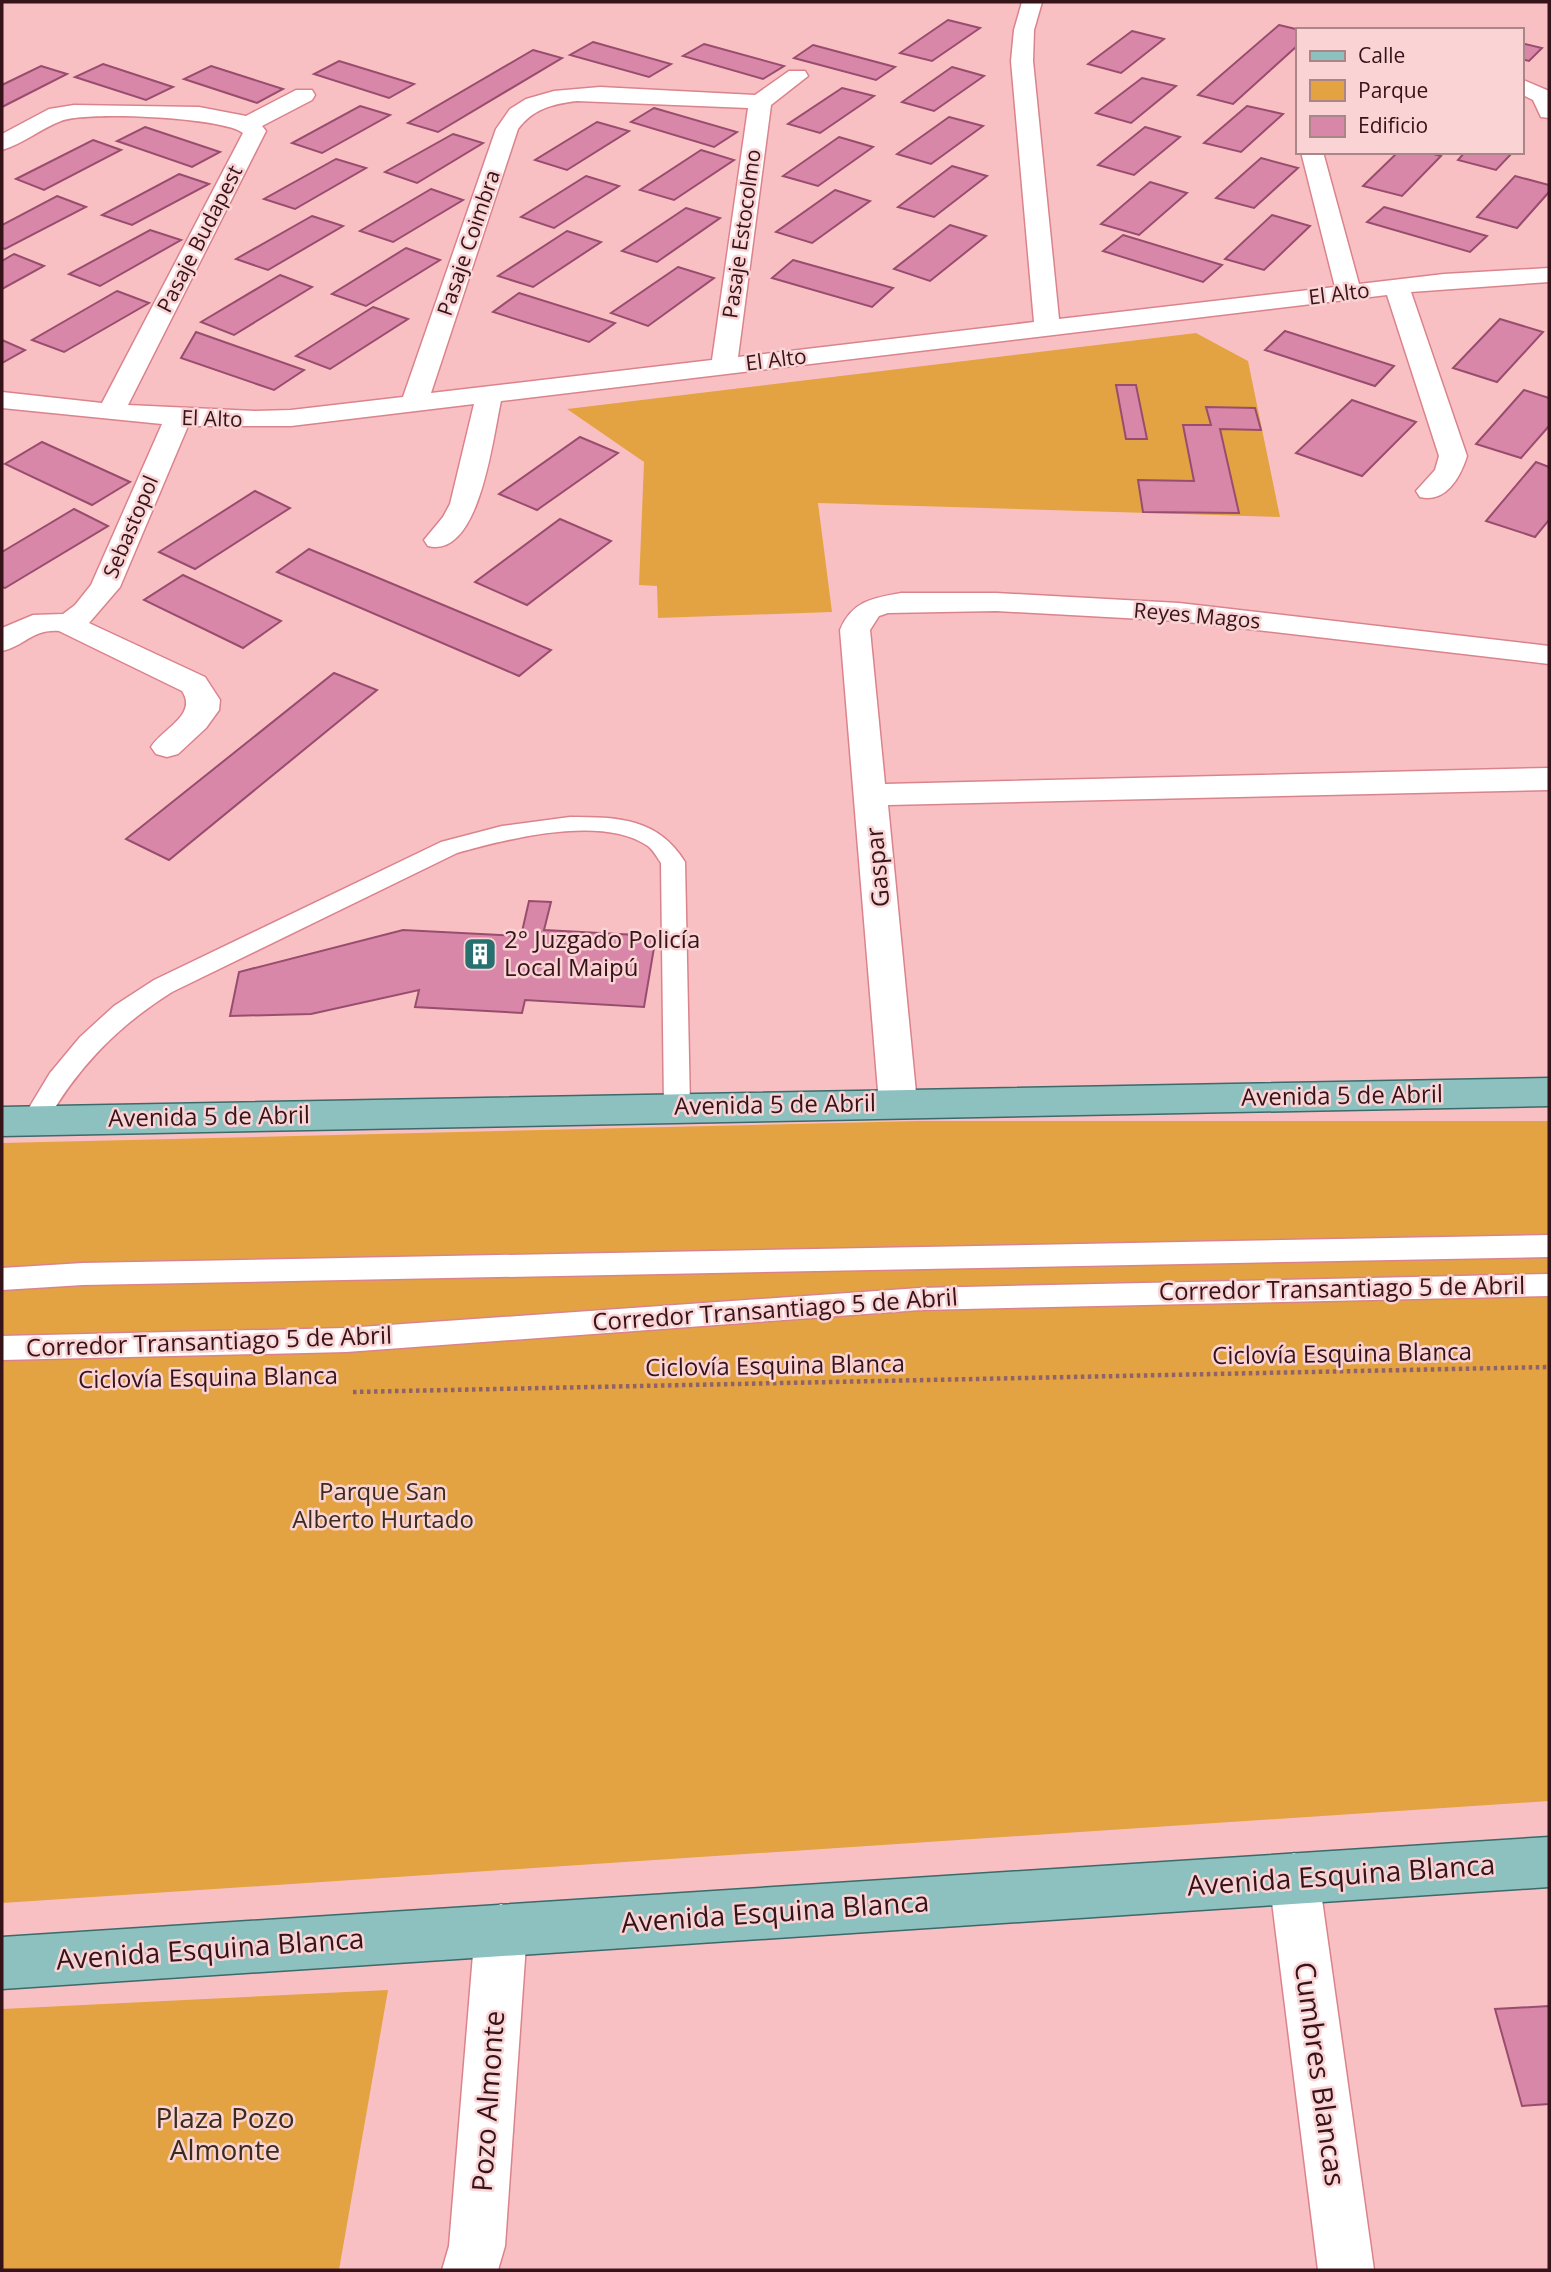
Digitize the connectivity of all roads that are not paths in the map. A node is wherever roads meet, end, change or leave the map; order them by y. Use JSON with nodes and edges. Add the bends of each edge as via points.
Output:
{"nodes":[{"id":1,"x":1032,"y":2,"type":"edge"},
{"id":2,"x":797,"y":76,"type":"dead end"},
{"id":3,"x":1529,"y":89,"type":"edge"},
{"id":4,"x":304,"y":95,"type":"dead end"},
{"id":5,"x":760,"y":102,"type":"junction"},
{"id":6,"x":1549,"y":112,"type":"edge"},
{"id":7,"x":248,"y":124,"type":"junction"},
{"id":8,"x":2,"y":143,"type":"edge"},
{"id":9,"x":1313,"y":154,"type":"edge"},
{"id":10,"x":1549,"y":275,"type":"edge"},
{"id":11,"x":1397,"y":287,"type":"junction"},
{"id":12,"x":1349,"y":293,"type":"junction"},
{"id":13,"x":1047,"y":327,"type":"junction"},
{"id":14,"x":724,"y":366,"type":"junction"},
{"id":15,"x":489,"y":395,"type":"junction"},
{"id":16,"x":2,"y":400,"type":"edge"},
{"id":17,"x":414,"y":404,"type":"junction"},
{"id":18,"x":111,"y":412,"type":"junction"},
{"id":19,"x":178,"y":418,"type":"junction"},
{"id":20,"x":1430,"y":491,"type":"dead end"},
{"id":21,"x":438,"y":540,"type":"dead end"},
{"id":22,"x":68,"y":624,"type":"junction"},
{"id":23,"x":855,"y":631,"type":"joint"},
{"id":24,"x":2,"y":642,"type":"edge"},
{"id":25,"x":1549,"y":654,"type":"edge"},
{"id":26,"x":167,"y":747,"type":"dead end"},
{"id":27,"x":1549,"y":779,"type":"edge"},
{"id":28,"x":872,"y":795,"type":"junction"},
{"id":29,"x":1549,"y":1092,"type":"edge"},
{"id":30,"x":898,"y":1103,"type":"junction"},
{"id":31,"x":677,"y":1107,"type":"junction"},
{"id":32,"x":18,"y":1121,"type":"edge"},
{"id":33,"x":1549,"y":1246,"type":"edge"},
{"id":34,"x":2,"y":1279,"type":"edge"},
{"id":35,"x":1549,"y":1285,"type":"edge"},
{"id":36,"x":2,"y":1348,"type":"edge"},
{"id":37,"x":1549,"y":1862,"type":"edge"},
{"id":38,"x":1294,"y":1878,"type":"junction"},
{"id":39,"x":501,"y":1930,"type":"junction"},
{"id":40,"x":2,"y":1963,"type":"edge"},
{"id":41,"x":470,"y":2270,"type":"edge"},
{"id":42,"x":1346,"y":2270,"type":"edge"}],
"edges":[{"from":1,"to":13,"type":"street","via":[[1022,61]]},
{"from":2,"to":5,"type":"street"},
{"from":3,"to":6,"type":"street"},
{"from":4,"to":7,"type":"street"},
{"from":5,"to":14,"type":"street","name":"Pasaje Estocolmo"},
{"from":5,"to":17,"type":"street","name":"Pasaje Coimbra","via":[[595,93],[546,100],[520,112],[507,129]]},
{"from":7,"to":8,"type":"street","via":[[212,114],[63,113]]},
{"from":7,"to":18,"type":"street","name":"Pasaje Budapest","via":[[254,134]]},
{"from":9,"to":12,"type":"street"},
{"from":10,"to":11,"type":"street","name":"El Alto"},
{"from":11,"to":12,"type":"street","name":"El Alto"},
{"from":11,"to":20,"type":"street","via":[[1453,456],[1448,473]]},
{"from":12,"to":13,"type":"street","name":"El Alto"},
{"from":13,"to":14,"type":"street","name":"El Alto"},
{"from":14,"to":15,"type":"street","name":"El Alto"},
{"from":15,"to":17,"type":"street","name":"El Alto"},
{"from":15,"to":21,"type":"street","via":[[464,504]]},
{"from":16,"to":18,"type":"street","name":"El Alto"},
{"from":17,"to":19,"type":"street","name":"El Alto","via":[[251,421]]},
{"from":18,"to":19,"type":"street","name":"El Alto"},
{"from":19,"to":22,"type":"street","name":"Sebastopol","via":[[105,587],[86,611]]},
{"from":22,"to":24,"type":"street","via":[[25,625]]},
{"from":22,"to":26,"type":"street","via":[[201,691],[203,710]]},
{"from":23,"to":25,"type":"street","name":"Reyes Magos","via":[[868,610],[883,604],[996,602],[1179,612]]},
{"from":23,"to":28,"type":"street","name":"Gaspar"},
{"from":27,"to":28,"type":"street"},
{"from":28,"to":30,"type":"street","name":"Gaspar"},
{"from":29,"to":30,"type":"main road","name":"Avenida 5 de Abril"},
{"from":30,"to":31,"type":"main road","name":"Avenida 5 de Abril"},
{"from":31,"to":32,"type":"main road","name":"Avenida 5 de Abril"},
{"from":31,"to":32,"type":"lane","via":[[673,862],[669,851],[647,834],[630,829],[562,824],[489,835],[449,848],[163,986],[94,1035]]},
{"from":33,"to":34,"type":"lane","name":"Corredor Transantiago 5 de Abril"},
{"from":35,"to":36,"type":"lane","name":"Corredor Transantiago 5 de Abril","via":[[920,1298],[346,1340]]},
{"from":37,"to":38,"type":"main road","name":"Avenida Esquina Blanca"},
{"from":38,"to":39,"type":"main road","name":"Avenida Esquina Blanca"},
{"from":38,"to":42,"type":"street","name":"Cumbres Blancas"},
{"from":39,"to":40,"type":"main road","name":"Avenida Esquina Blanca"},
{"from":39,"to":41,"type":"street","name":"Pozo Almonte","via":[[477,2246]]}]}
